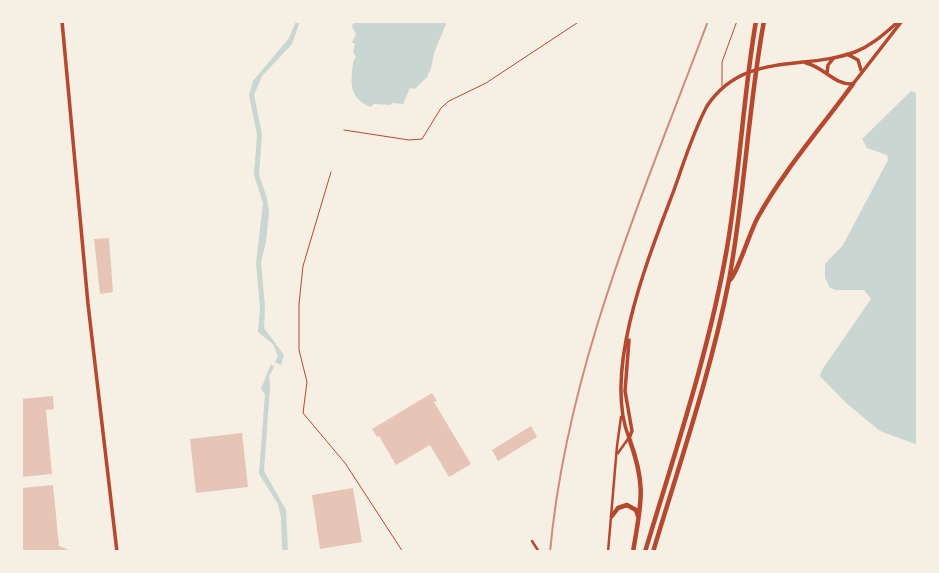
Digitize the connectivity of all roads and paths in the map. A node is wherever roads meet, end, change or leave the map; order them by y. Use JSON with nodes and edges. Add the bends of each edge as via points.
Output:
{"nodes":[{"id":1,"x":62,"y":21,"type":"edge"},
{"id":2,"x":580,"y":21,"type":"edge"},
{"id":3,"x":737,"y":21,"type":"edge"},
{"id":4,"x":756,"y":21,"type":"edge"},
{"id":5,"x":764,"y":21,"type":"edge"},
{"id":6,"x":901,"y":21,"type":"edge"},
{"id":7,"x":847,"y":54,"type":"junction"},
{"id":8,"x":835,"y":57,"type":"junction"},
{"id":9,"x":800,"y":62,"type":"junction"},
{"id":10,"x":862,"y":72,"type":"junction"},
{"id":11,"x":827,"y":73,"type":"junction"},
{"id":12,"x":853,"y":85,"type":"junction"},
{"id":13,"x":722,"y":88,"type":"junction"},
{"id":14,"x":344,"y":130,"type":"dead end"},
{"id":15,"x":331,"y":172,"type":"dead end"},
{"id":16,"x":728,"y":282,"type":"junction"},
{"id":17,"x":631,"y":320,"type":"junction"},
{"id":18,"x":621,"y":417,"type":"junction"},
{"id":19,"x":629,"y":439,"type":"junction"},
{"id":20,"x":617,"y":456,"type":"junction"},
{"id":21,"x":612,"y":516,"type":"junction"},
{"id":22,"x":639,"y":516,"type":"junction"},
{"id":23,"x":532,"y":541,"type":"dead end"},
{"id":24,"x":117,"y":552,"type":"edge"},
{"id":25,"x":404,"y":552,"type":"edge"},
{"id":26,"x":539,"y":552,"type":"edge"},
{"id":27,"x":608,"y":552,"type":"edge"},
{"id":28,"x":632,"y":552,"type":"edge"},
{"id":29,"x":645,"y":552,"type":"edge"},
{"id":30,"x":653,"y":552,"type":"edge"}],
"edges":[{"from":1,"to":24,"type":"street"},
{"from":2,"to":14,"type":"lane","via":[[445,105],[422,138]]},
{"from":3,"to":13,"type":"lane","via":[[722,62]]},
{"from":4,"to":29,"type":"highway","via":[[731,221],[713,314]]},
{"from":5,"to":16,"type":"highway"},
{"from":6,"to":7,"type":"street","via":[[874,42]]},
{"from":6,"to":10,"type":"street"},
{"from":7,"to":8,"type":"street"},
{"from":7,"to":10,"type":"street","via":[[858,60]]},
{"from":8,"to":9,"type":"street"},
{"from":8,"to":11,"type":"street"},
{"from":9,"to":11,"type":"street"},
{"from":9,"to":13,"type":"street","via":[[755,70]]},
{"from":10,"to":12,"type":"street"},
{"from":11,"to":12,"type":"street"},
{"from":12,"to":16,"type":"highway","via":[[761,211]]},
{"from":13,"to":17,"type":"street","via":[[700,121],[645,268]]},
{"from":15,"to":25,"type":"path","via":[[303,266],[299,304],[299,350],[307,382],[303,413],[345,463]]},
{"from":16,"to":30,"type":"highway"},
{"from":17,"to":18,"type":"street"},
{"from":17,"to":19,"type":"street","via":[[625,391],[632,431]]},
{"from":18,"to":19,"type":"street"},
{"from":18,"to":20,"type":"street"},
{"from":19,"to":20,"type":"street"},
{"from":19,"to":22,"type":"highway","via":[[641,478]]},
{"from":20,"to":21,"type":"street"},
{"from":21,"to":22,"type":"highway","via":[[627,505]]},
{"from":21,"to":27,"type":"street"},
{"from":22,"to":28,"type":"highway"},
{"from":23,"to":26,"type":"street"}]}
